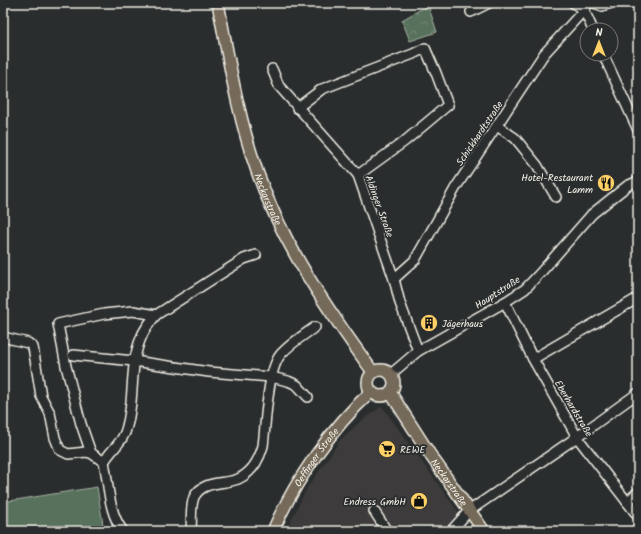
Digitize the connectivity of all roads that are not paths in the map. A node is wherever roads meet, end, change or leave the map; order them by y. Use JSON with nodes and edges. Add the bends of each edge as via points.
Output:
{"nodes":[{"id":1,"x":218,"y":3,"type":"edge"},
{"id":2,"x":489,"y":3,"type":"edge"},
{"id":3,"x":573,"y":3,"type":"edge"},
{"id":4,"x":594,"y":3,"type":"edge"},
{"id":5,"x":611,"y":3,"type":"edge"},
{"id":6,"x":586,"y":6,"type":"edge"},
{"id":7,"x":471,"y":12,"type":"dead end"},
{"id":8,"x":591,"y":22,"type":"edge"},
{"id":9,"x":607,"y":62,"type":"edge"},
{"id":10,"x":272,"y":69,"type":"dead end"},
{"id":11,"x":297,"y":108,"type":"junction"},
{"id":12,"x":497,"y":126,"type":"junction"},
{"id":13,"x":638,"y":130,"type":"edge"},
{"id":14,"x":358,"y":175,"type":"junction"},
{"id":15,"x":638,"y":181,"type":"edge"},
{"id":16,"x":556,"y":197,"type":"dead end"},
{"id":17,"x":256,"y":255,"type":"dead end"},
{"id":18,"x":394,"y":279,"type":"junction"},
{"id":19,"x":638,"y":298,"type":"edge"},
{"id":20,"x":505,"y":302,"type":"junction"},
{"id":21,"x":156,"y":315,"type":"junction"},
{"id":22,"x":315,"y":327,"type":"dead end"},
{"id":23,"x":3,"y":337,"type":"edge"},
{"id":24,"x":418,"y":351,"type":"junction"},
{"id":25,"x":73,"y":355,"type":"dead end"},
{"id":26,"x":533,"y":359,"type":"junction"},
{"id":27,"x":134,"y":361,"type":"junction"},
{"id":28,"x":373,"y":372,"type":"junction"},
{"id":29,"x":391,"y":374,"type":"junction"},
{"id":30,"x":271,"y":377,"type":"junction"},
{"id":31,"x":371,"y":392,"type":"junction"},
{"id":32,"x":390,"y":392,"type":"junction"},
{"id":33,"x":638,"y":393,"type":"edge"},
{"id":34,"x":308,"y":396,"type":"dead end"},
{"id":35,"x":577,"y":437,"type":"junction"},
{"id":36,"x":91,"y":453,"type":"junction"},
{"id":37,"x":104,"y":462,"type":"junction"},
{"id":38,"x":638,"y":492,"type":"edge"},
{"id":39,"x":627,"y":502,"type":"junction"},
{"id":40,"x":469,"y":510,"type":"junction"},
{"id":41,"x":374,"y":511,"type":"dead end"},
{"id":42,"x":638,"y":516,"type":"edge"},
{"id":43,"x":123,"y":531,"type":"edge"},
{"id":44,"x":191,"y":531,"type":"edge"},
{"id":45,"x":273,"y":531,"type":"edge"},
{"id":46,"x":387,"y":531,"type":"edge"},
{"id":47,"x":451,"y":531,"type":"edge"},
{"id":48,"x":484,"y":531,"type":"edge"}],
"edges":[{"from":1,"to":28,"type":"main road","name":"Neckarstraße","via":[[238,110],[266,195],[283,232],[317,293]]},
{"from":2,"to":7,"type":"street"},
{"from":3,"to":6,"type":"street"},
{"from":4,"to":5,"type":"street","via":[[602,6]]},
{"from":6,"to":8,"type":"street"},
{"from":6,"to":12,"type":"street","name":"Schickhardtstraße","via":[[544,54]]},
{"from":9,"to":13,"type":"street"},
{"from":10,"to":11,"type":"street","name":"Aldinger Straße","via":[[279,86]]},
{"from":11,"to":14,"type":"street","name":"Aldinger Straße"},
{"from":11,"to":14,"type":"street","via":[[322,89],[425,48],[448,106]]},
{"from":12,"to":16,"type":"street","via":[[515,138],[537,165]]},
{"from":12,"to":18,"type":"street","name":"Schickhardtstraße","via":[[456,187],[415,260]]},
{"from":14,"to":18,"type":"street","name":"Aldinger Straße"},
{"from":15,"to":20,"type":"street","name":"Hauptstraße","via":[[627,186],[592,214],[542,271],[525,288]]},
{"from":17,"to":21,"type":"street","via":[[244,259]]},
{"from":18,"to":24,"type":"street","name":"Aldinger Straße"},
{"from":19,"to":26,"type":"street"},
{"from":20,"to":24,"type":"street","name":"Hauptstraße"},
{"from":20,"to":26,"type":"street","name":"Eberhardstraße"},
{"from":21,"to":27,"type":"street","via":[[140,338]]},
{"from":21,"to":36,"type":"street","via":[[133,311],[58,324],[81,424]]},
{"from":22,"to":30,"type":"street","via":[[281,354]]},
{"from":23,"to":36,"type":"street","via":[[28,342],[32,347],[41,396],[50,414],[60,450],[68,454]]},
{"from":24,"to":29,"type":"street","name":"Hauptstraße"},
{"from":25,"to":27,"type":"street"},
{"from":26,"to":35,"type":"street","name":"Eberhardstraße"},
{"from":27,"to":30,"type":"street"},
{"from":27,"to":37,"type":"street","via":[[128,426],[120,443]]},
{"from":28,"to":29,"type":"main road","via":[[384,370]]},
{"from":28,"to":31,"type":"main road","via":[[368,382]]},
{"from":29,"to":32,"type":"main road","via":[[394,383]]},
{"from":30,"to":34,"type":"street","via":[[297,385]]},
{"from":30,"to":44,"type":"street","via":[[260,456],[253,468],[242,477],[207,485],[198,491],[192,506]]},
{"from":31,"to":32,"type":"main road","via":[[380,396]]},
{"from":31,"to":45,"type":"main road","name":"Oeffinger Straße","via":[[351,411],[313,460],[297,484]]},
{"from":32,"to":40,"type":"main road","name":"Neckarstraße"},
{"from":33,"to":35,"type":"street"},
{"from":35,"to":39,"type":"street","name":"Eberhardstraße"},
{"from":35,"to":40,"type":"street"},
{"from":36,"to":37,"type":"street"},
{"from":37,"to":43,"type":"street","via":[[113,513]]},
{"from":38,"to":39,"type":"street"},
{"from":39,"to":42,"type":"street","name":"Eberhardstraße"},
{"from":40,"to":47,"type":"street"},
{"from":40,"to":48,"type":"main road","name":"Neckarstraße"},
{"from":41,"to":46,"type":"street"}]}
